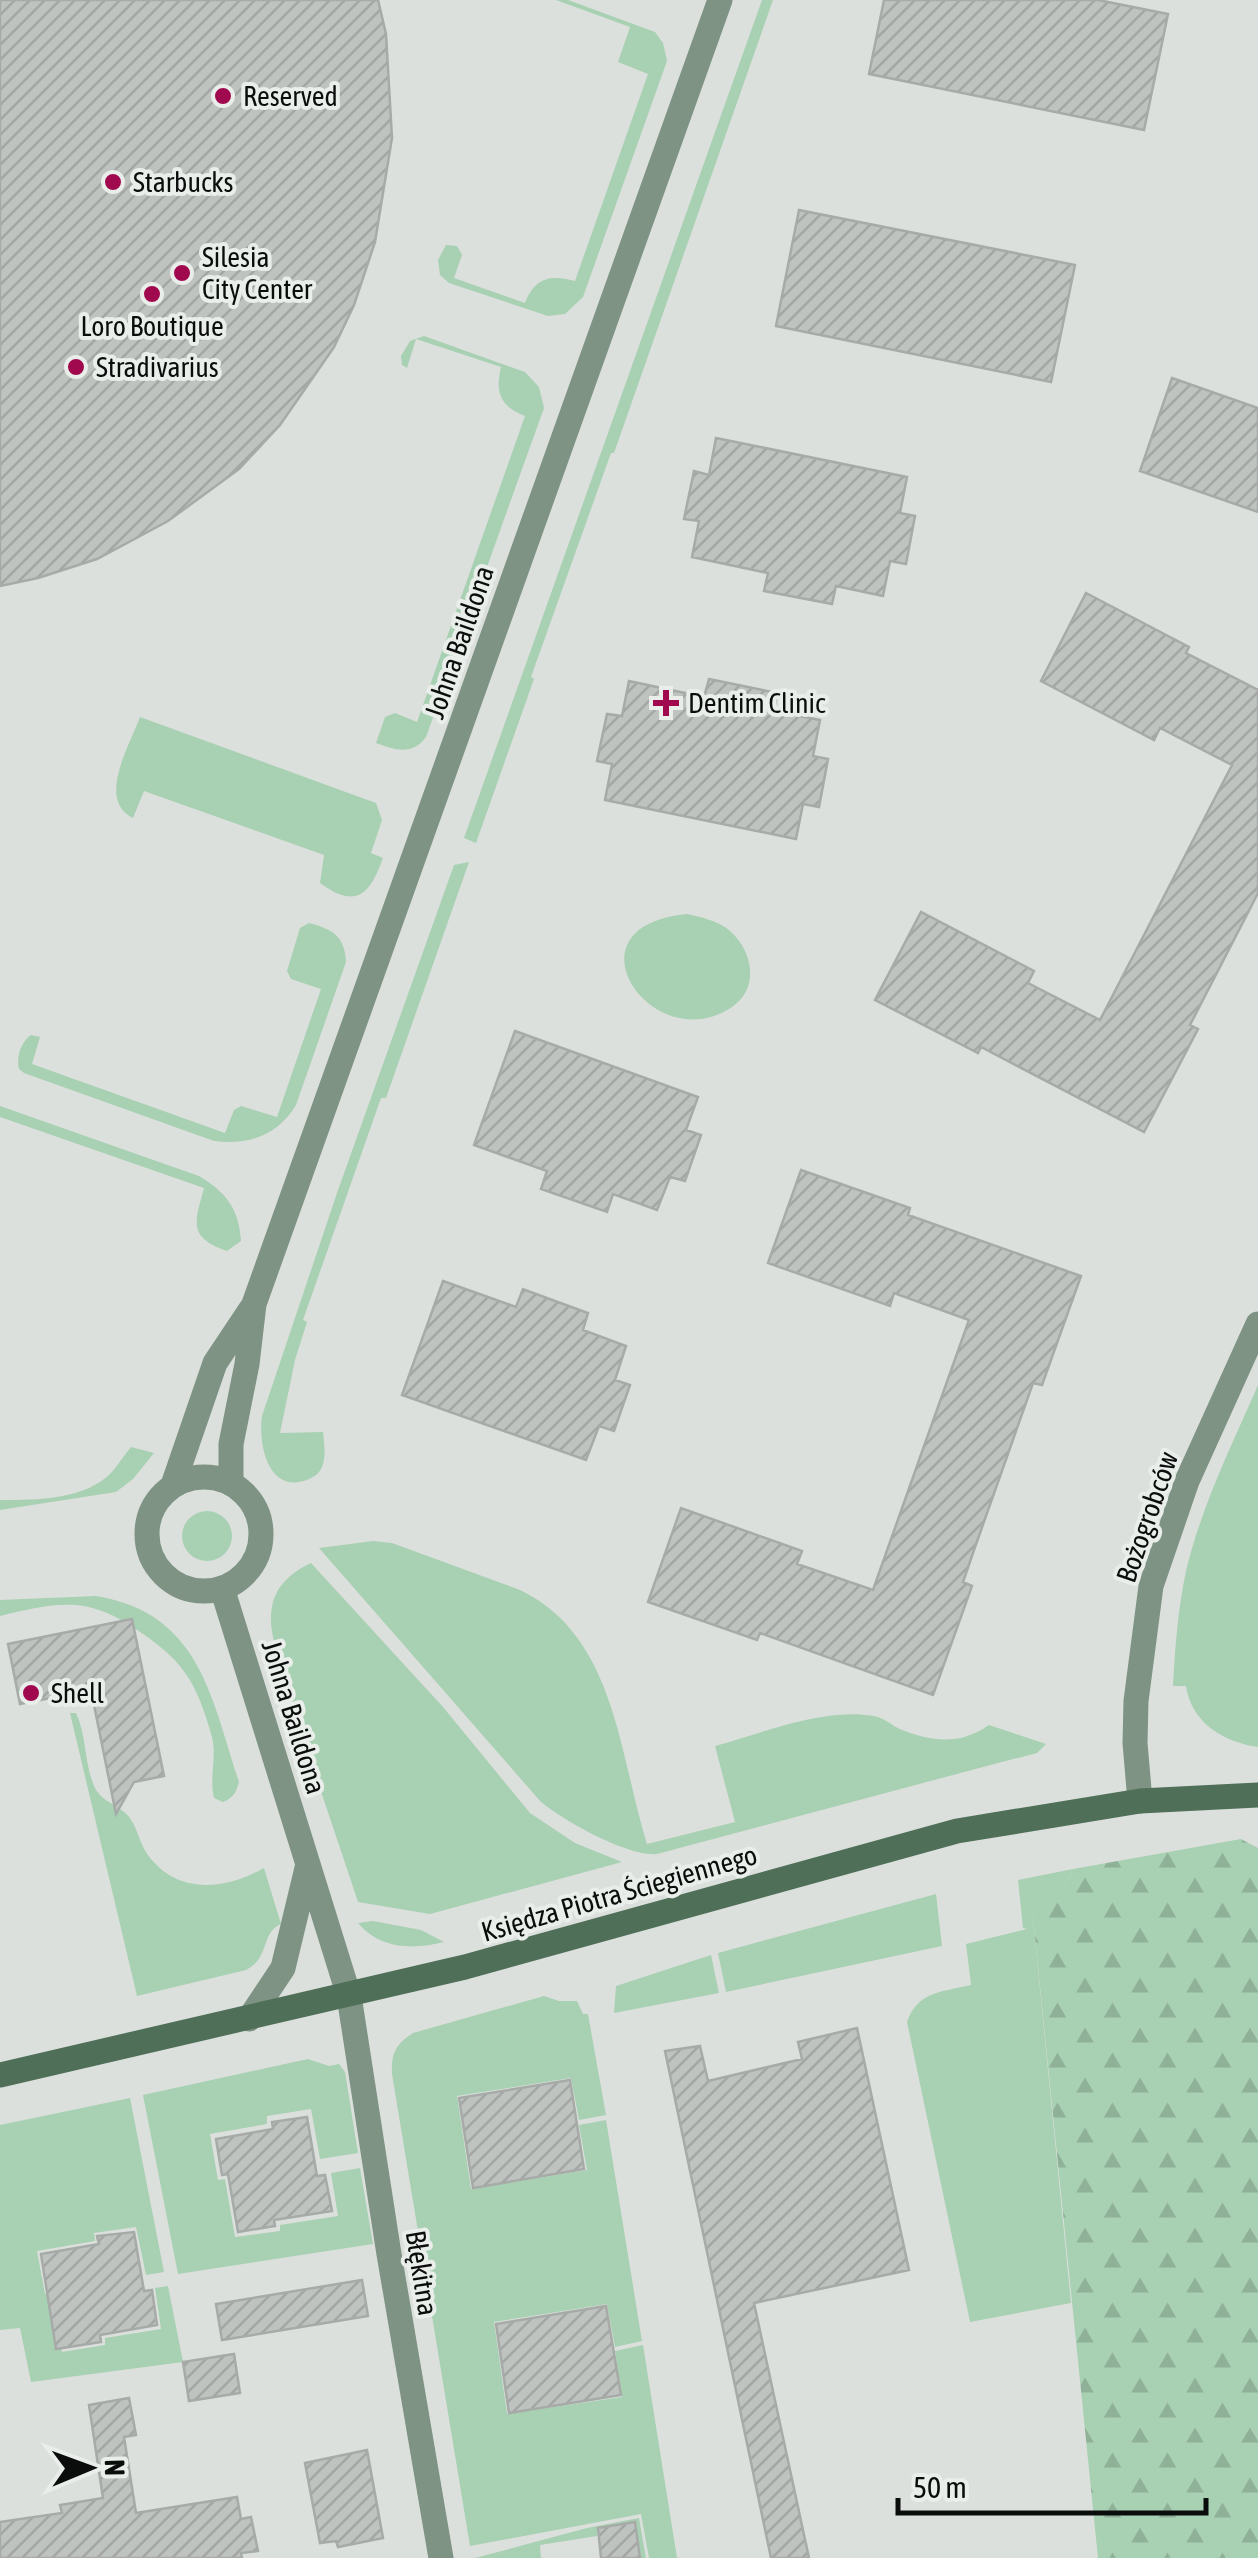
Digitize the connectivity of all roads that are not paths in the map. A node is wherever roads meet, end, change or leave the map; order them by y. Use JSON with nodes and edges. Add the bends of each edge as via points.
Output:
{"nodes":[{"id":1,"x":720,"y":0,"type":"edge"},
{"id":2,"x":254,"y":1304,"type":"junction"},
{"id":3,"x":1258,"y":1324,"type":"edge"},
{"id":4,"x":231,"y":1483,"type":"junction"},
{"id":5,"x":174,"y":1485,"type":"junction"},
{"id":6,"x":222,"y":1588,"type":"junction"},
{"id":7,"x":1258,"y":1795,"type":"edge"},
{"id":8,"x":1140,"y":1801,"type":"junction"},
{"id":9,"x":308,"y":1864,"type":"junction"},
{"id":10,"x":350,"y":1996,"type":"junction"},
{"id":11,"x":249,"y":2019,"type":"junction"},
{"id":12,"x":0,"y":2075,"type":"edge"},
{"id":13,"x":441,"y":2558,"type":"edge"}],
"edges":[{"from":1,"to":2,"type":"street","name":"Johna Baildona"},
{"from":2,"to":4,"type":"street","name":"Johna Baildona","via":[[232,1432]]},
{"from":2,"to":5,"type":"street","name":"Johna Baildona","via":[[215,1363]]},
{"from":3,"to":8,"type":"street","name":"Bożogrobców","via":[[1187,1481],[1151,1586],[1136,1701]]},
{"from":4,"to":5,"type":"street","via":[[212,1476]]},
{"from":4,"to":6,"type":"street","via":[[256,1509],[260,1546],[239,1579]]},
{"from":5,"to":6,"type":"street","via":[[150,1516],[151,1555],[179,1585]]},
{"from":6,"to":9,"type":"street","name":"Johna Baildona"},
{"from":7,"to":8,"type":"street","name":"Księdza Piotra Ściegiennego"},
{"from":8,"to":10,"type":"street","name":"Księdza Piotra Ściegiennego","via":[[957,1831]]},
{"from":9,"to":10,"type":"street","name":"Johna Baildona"},
{"from":9,"to":11,"type":"street","via":[[283,1968]]},
{"from":10,"to":11,"type":"street","name":"Księdza Piotra Ściegiennego"},
{"from":10,"to":13,"type":"street","name":"Błękitna"},
{"from":11,"to":12,"type":"street","name":"Księdza Piotra Ściegiennego"}]}
